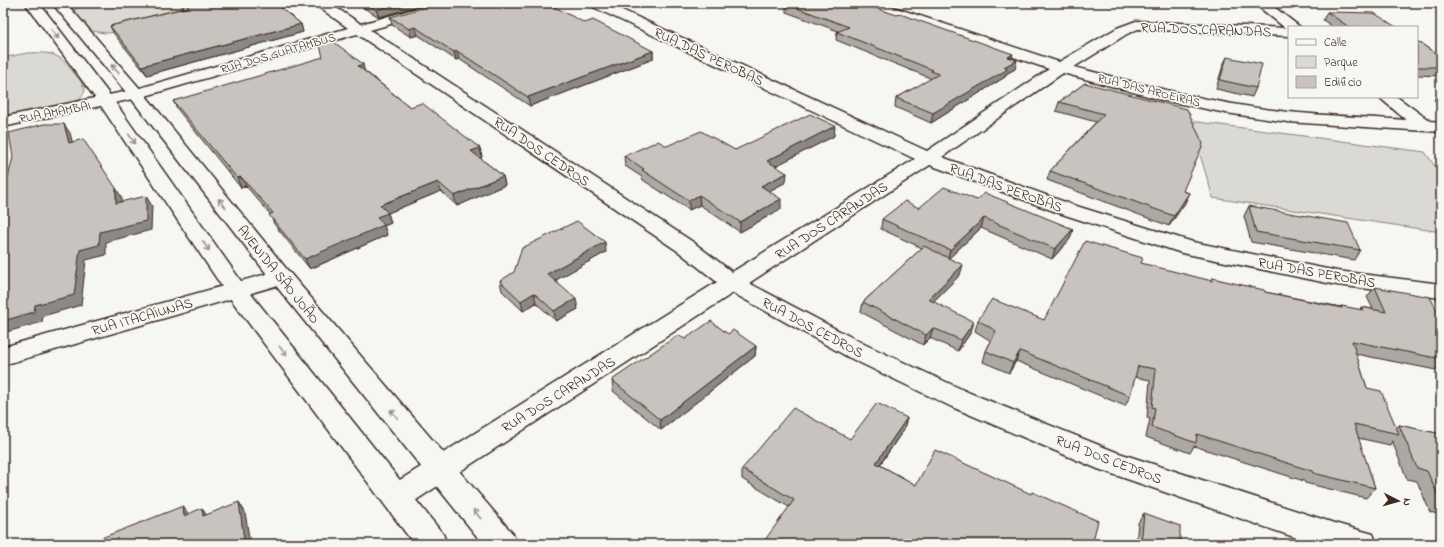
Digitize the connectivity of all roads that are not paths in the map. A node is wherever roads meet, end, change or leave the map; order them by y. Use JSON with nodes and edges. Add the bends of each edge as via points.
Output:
{"nodes":[{"id":1,"x":32,"y":3,"type":"edge"},
{"id":2,"x":59,"y":3,"type":"edge"},
{"id":3,"x":320,"y":3,"type":"edge"},
{"id":4,"x":449,"y":3,"type":"edge"},
{"id":5,"x":596,"y":3,"type":"edge"},
{"id":6,"x":868,"y":3,"type":"edge"},
{"id":7,"x":1260,"y":3,"type":"edge"},
{"id":8,"x":1291,"y":26,"type":"edge"},
{"id":9,"x":358,"y":29,"type":"junction"},
{"id":10,"x":1288,"y":32,"type":"edge"},
{"id":11,"x":1061,"y":68,"type":"junction"},
{"id":12,"x":136,"y":94,"type":"junction"},
{"id":13,"x":1389,"y":98,"type":"edge"},
{"id":14,"x":106,"y":101,"type":"junction"},
{"id":15,"x":3,"y":122,"type":"edge"},
{"id":16,"x":1434,"y":127,"type":"edge"},
{"id":17,"x":1441,"y":137,"type":"edge"},
{"id":18,"x":928,"y":158,"type":"junction"},
{"id":19,"x":195,"y":170,"type":"junction"},
{"id":20,"x":162,"y":183,"type":"junction"},
{"id":21,"x":281,"y":278,"type":"junction"},
{"id":22,"x":732,"y":284,"type":"junction"},
{"id":23,"x":235,"y":289,"type":"junction"},
{"id":24,"x":1441,"y":291,"type":"edge"},
{"id":25,"x":3,"y":356,"type":"edge"},
{"id":26,"x":440,"y":469,"type":"junction"},
{"id":27,"x":397,"y":497,"type":"junction"},
{"id":28,"x":432,"y":544,"type":"edge"},
{"id":29,"x":502,"y":544,"type":"edge"},
{"id":30,"x":1362,"y":544,"type":"edge"}],
"edges":[{"from":1,"to":14,"type":"street","one_way":true},
{"from":12,"to":2,"type":"street","name":"AVENIDA SÃO JOÃO","one_way":true},
{"from":3,"to":9,"type":"street","name":"RUA DOS CEDROS"},
{"from":4,"to":9,"type":"street","name":"RUA DOS GUATAMBUS"},
{"from":5,"to":18,"type":"street","name":"RUA DAS PEROBAS"},
{"from":6,"to":11,"type":"street","name":"RUA DAS AROEIRAS"},
{"from":7,"to":8,"type":"street"},
{"from":9,"to":12,"type":"street","name":"RUA DOS GUATAMBUS"},
{"from":9,"to":22,"type":"street","name":"RUA DOS CEDROS","via":[[686,247]]},
{"from":10,"to":11,"type":"street","name":"RUA DOS CARANDAS","via":[[1136,26],[1122,31]]},
{"from":11,"to":16,"type":"street","name":"RUA DAS AROEIRAS","via":[[1162,96],[1226,108],[1288,117]]},
{"from":11,"to":18,"type":"street","name":"RUA DOS CARANDAS"},
{"from":12,"to":14,"type":"street","name":"RUA DOS GUATAMBUS"},
{"from":12,"to":19,"type":"street","name":"AVENIDA SÃO JOÃO"},
{"from":13,"to":16,"type":"street"},
{"from":14,"to":15,"type":"street","name":"RUA AMAMBAI"},
{"from":14,"to":20,"type":"street","one_way":true},
{"from":16,"to":17,"type":"street"},
{"from":18,"to":22,"type":"street","name":"RUA DOS CARANDAS"},
{"from":18,"to":24,"type":"street","name":"RUA DAS PEROBAS","via":[[1066,209],[1189,248],[1337,278]]},
{"from":19,"to":20,"type":"street"},
{"from":21,"to":19,"type":"street","name":"AVENIDA SÃO JOÃO","one_way":true},
{"from":20,"to":23,"type":"street","one_way":true},
{"from":21,"to":23,"type":"street","name":"RUA ITACAÍUNAS"},
{"from":26,"to":21,"type":"street","name":"AVENIDA SÃO JOÃO","one_way":true},
{"from":22,"to":26,"type":"street","name":"RUA DOS CARANDAS"},
{"from":22,"to":30,"type":"street","name":"RUA DOS CEDROS","via":[[857,351],[961,400],[1108,461],[1334,537]]},
{"from":23,"to":25,"type":"street","name":"RUA ITACAÍUNAS"},
{"from":23,"to":27,"type":"street","one_way":true},
{"from":26,"to":27,"type":"street","name":"RUA DOS CARANDAS"},
{"from":29,"to":26,"type":"street","name":"AVENIDA SÃO JOÃO","one_way":true},
{"from":27,"to":28,"type":"street"}]}
